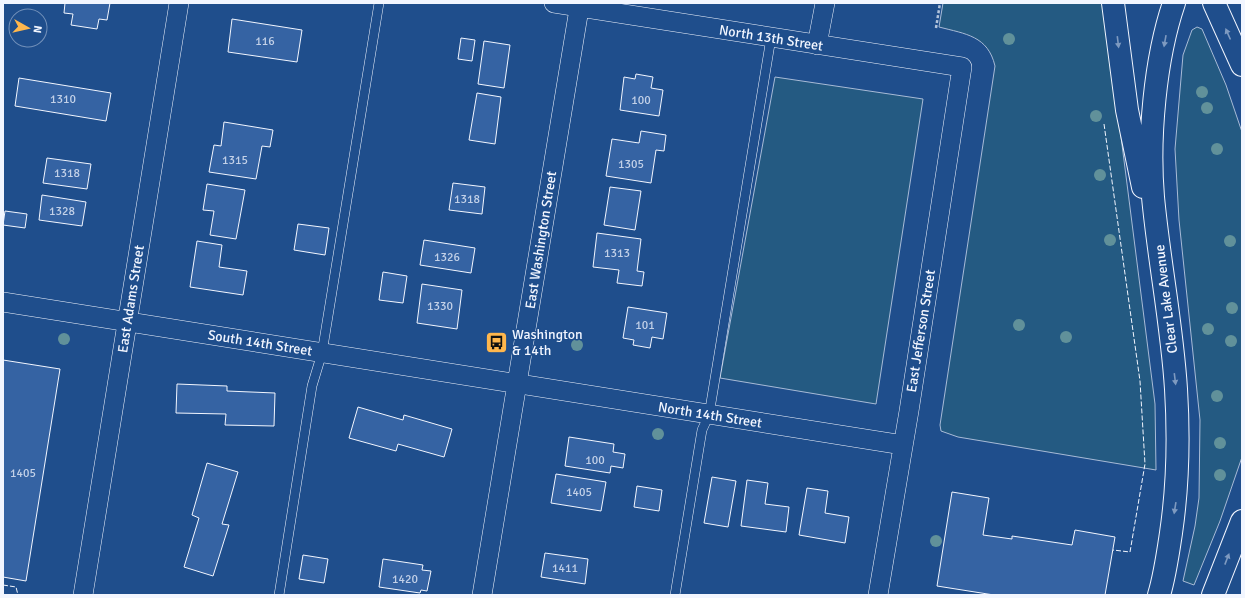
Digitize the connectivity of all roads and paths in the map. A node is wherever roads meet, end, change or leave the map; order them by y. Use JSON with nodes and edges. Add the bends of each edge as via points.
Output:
{"nodes":[{"id":1,"x":179,"y":3,"type":"edge"},
{"id":2,"x":379,"y":3,"type":"edge"},
{"id":3,"x":554,"y":3,"type":"edge"},
{"id":4,"x":825,"y":3,"type":"edge"},
{"id":5,"x":940,"y":3,"type":"edge"},
{"id":6,"x":1113,"y":3,"type":"edge"},
{"id":7,"x":1174,"y":3,"type":"edge"},
{"id":8,"x":1214,"y":3,"type":"edge"},
{"id":9,"x":580,"y":5,"type":"edge"},
{"id":10,"x":936,"y":28,"type":"dead end"},
{"id":11,"x":771,"y":38,"type":"junction"},
{"id":12,"x":817,"y":45,"type":"junction"},
{"id":13,"x":1242,"y":65,"type":"edge"},
{"id":14,"x":962,"y":67,"type":"joint"},
{"id":15,"x":1164,"y":290,"type":"junction"},
{"id":16,"x":3,"y":302,"type":"edge"},
{"id":17,"x":127,"y":321,"type":"junction"},
{"id":18,"x":322,"y":353,"type":"junction"},
{"id":19,"x":517,"y":384,"type":"junction"},
{"id":20,"x":709,"y":415,"type":"junction"},
{"id":21,"x":903,"y":445,"type":"junction"},
{"id":22,"x":1242,"y":521,"type":"edge"},
{"id":23,"x":83,"y":595,"type":"edge"},
{"id":24,"x":279,"y":595,"type":"edge"},
{"id":25,"x":482,"y":595,"type":"edge"},
{"id":26,"x":675,"y":595,"type":"edge"},
{"id":27,"x":878,"y":595,"type":"edge"},
{"id":28,"x":1159,"y":595,"type":"edge"},
{"id":29,"x":1213,"y":595,"type":"edge"}],
"edges":[{"from":1,"to":17,"type":"street","name":"East Adams Street"},
{"from":2,"to":18,"type":"lane"},
{"from":3,"to":9,"type":"street","name":"North 13th Street"},
{"from":4,"to":12,"type":"street"},
{"from":5,"to":10,"type":"path"},
{"from":6,"to":15,"type":"main road","one_way":true,"via":[[1127,110]]},
{"from":7,"to":15,"type":"main road","name":"Clear Lake Avenue","one_way":true,"via":[[1159,71],[1153,129],[1153,196]]},
{"from":13,"to":8,"type":"main road","one_way":true},
{"from":9,"to":11,"type":"street","name":"North 13th Street"},
{"from":9,"to":19,"type":"street","name":"East Washington Street"},
{"from":11,"to":12,"type":"street","name":"North 13th Street"},
{"from":11,"to":20,"type":"lane"},
{"from":12,"to":14,"type":"street","name":"North 13th Street"},
{"from":14,"to":21,"type":"street","name":"East Jefferson Street"},
{"from":15,"to":28,"type":"main road","name":"Clear Lake Avenue","one_way":true,"via":[[1176,387],[1178,447],[1176,499]]},
{"from":16,"to":17,"type":"street","name":"South 14th Street"},
{"from":17,"to":18,"type":"street","name":"South 14th Street"},
{"from":17,"to":23,"type":"street","name":"East Adams Street"},
{"from":18,"to":19,"type":"street","name":"South 14th Street"},
{"from":18,"to":24,"type":"lane","via":[[312,386]]},
{"from":19,"to":20,"type":"street","name":"North 14th Street"},
{"from":19,"to":25,"type":"street","name":"East Washington Street"},
{"from":20,"to":21,"type":"street","name":"North 14th Street"},
{"from":20,"to":26,"type":"lane","via":[[702,430]]},
{"from":21,"to":27,"type":"street","name":"East Jefferson Street"},
{"from":29,"to":22,"type":"main road","one_way":true}]}
